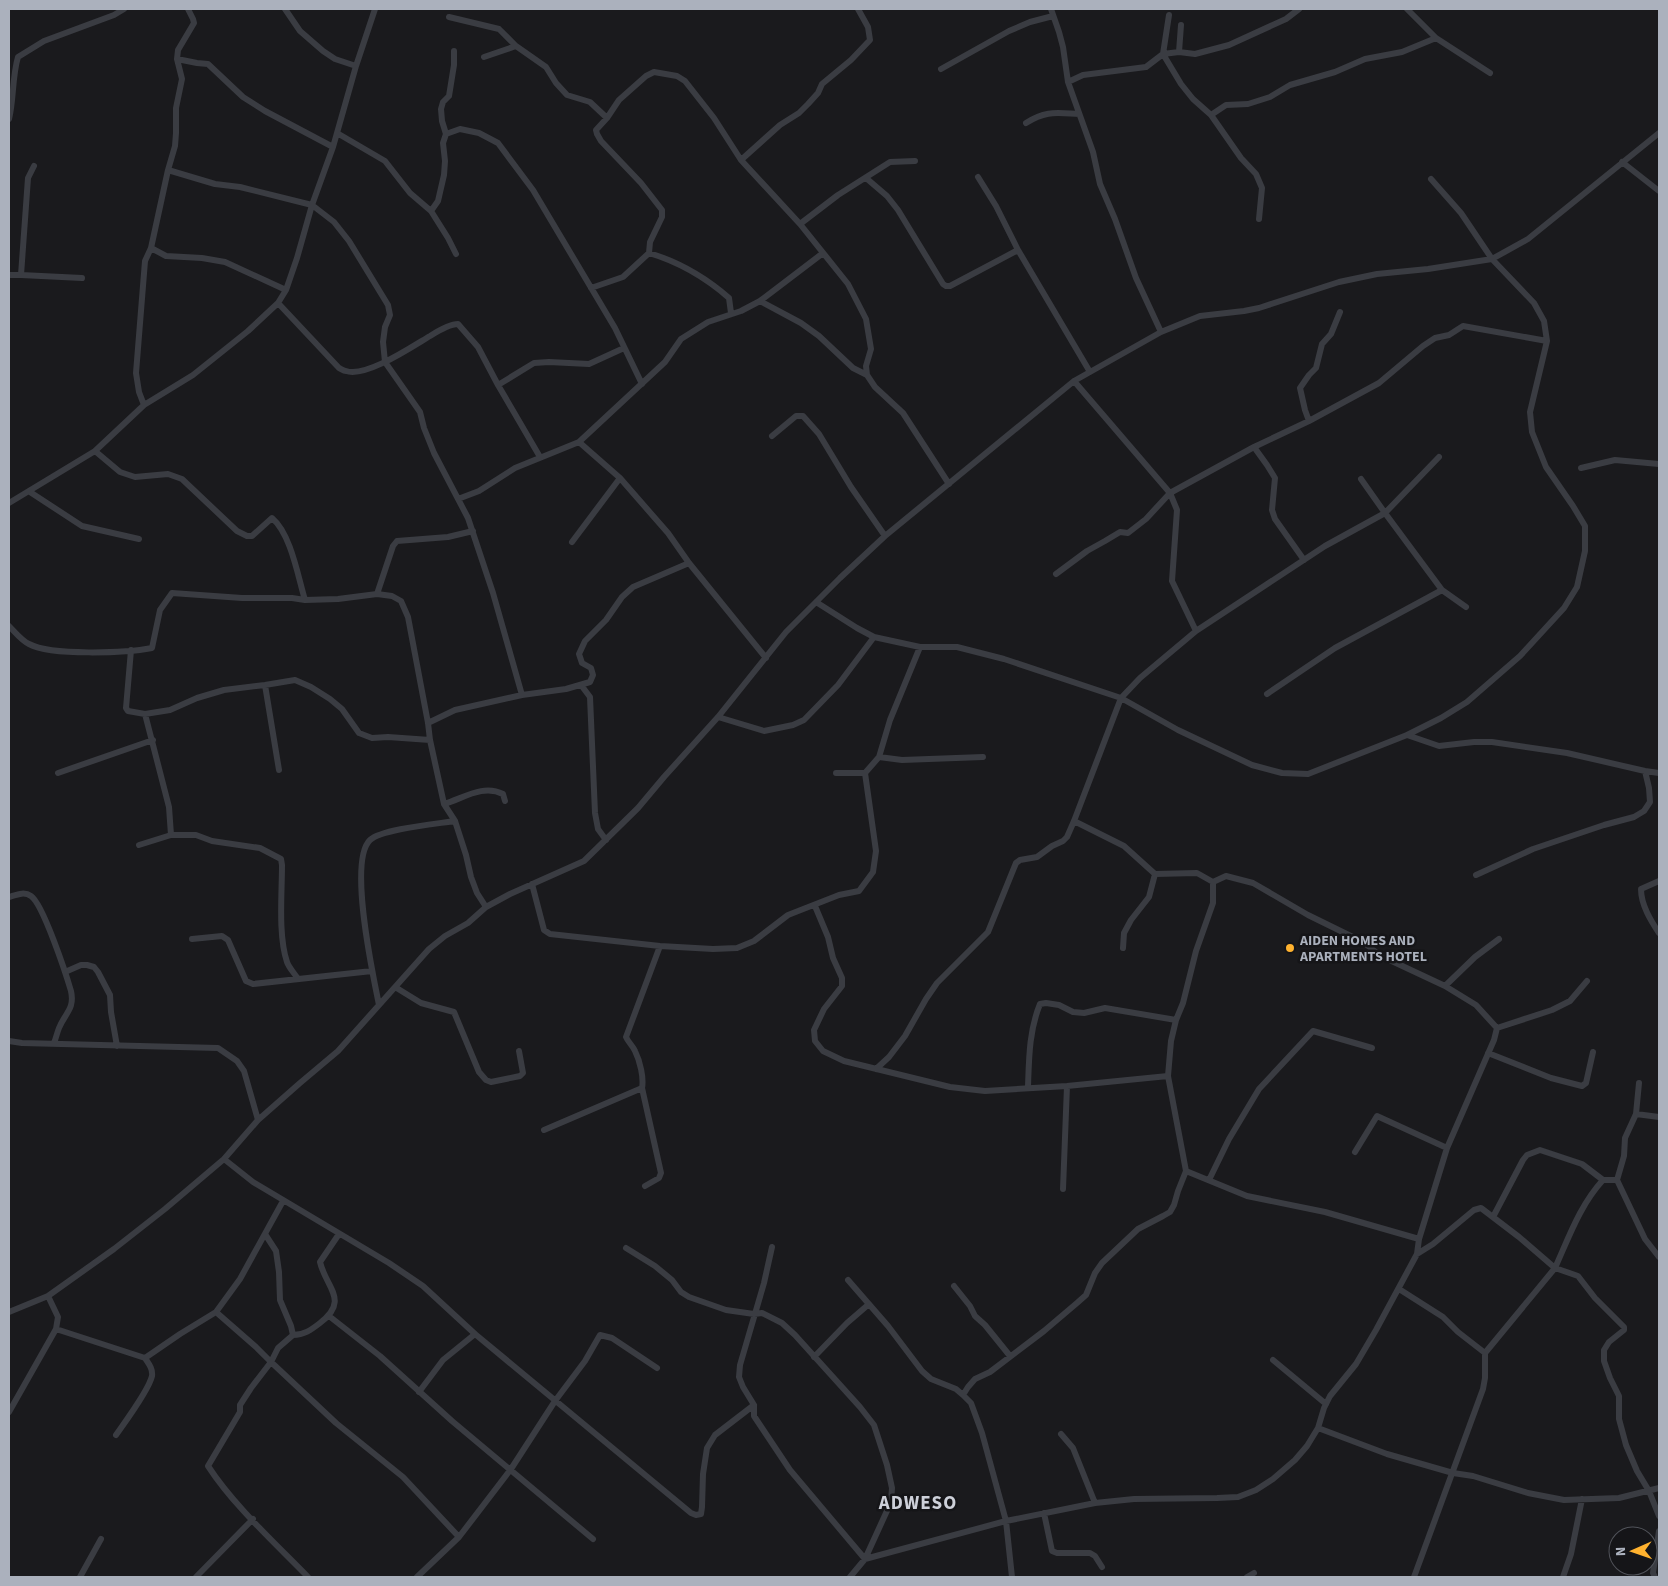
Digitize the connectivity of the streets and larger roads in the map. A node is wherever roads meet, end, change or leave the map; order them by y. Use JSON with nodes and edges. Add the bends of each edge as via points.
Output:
{"nodes":[{"id":1,"x":124,"y":9,"type":"edge"},
{"id":2,"x":188,"y":9,"type":"edge"},
{"id":3,"x":285,"y":9,"type":"edge"},
{"id":4,"x":375,"y":9,"type":"edge"},
{"id":5,"x":858,"y":9,"type":"edge"},
{"id":6,"x":1050,"y":9,"type":"edge"},
{"id":7,"x":1299,"y":9,"type":"edge"},
{"id":8,"x":1407,"y":9,"type":"edge"},
{"id":9,"x":1169,"y":15,"type":"dead end"},
{"id":10,"x":1053,"y":16,"type":"junction"},
{"id":11,"x":450,"y":17,"type":"dead end"},
{"id":12,"x":1181,"y":25,"type":"dead end"},
{"id":13,"x":1436,"y":38,"type":"junction"},
{"id":14,"x":516,"y":46,"type":"junction"},
{"id":15,"x":454,"y":51,"type":"dead end"},
{"id":16,"x":1179,"y":52,"type":"junction"},
{"id":17,"x":1163,"y":54,"type":"junction"},
{"id":18,"x":484,"y":58,"type":"dead end"},
{"id":19,"x":177,"y":59,"type":"junction"},
{"id":20,"x":356,"y":66,"type":"junction"},
{"id":21,"x":941,"y":69,"type":"dead end"},
{"id":22,"x":1490,"y":73,"type":"dead end"},
{"id":23,"x":1068,"y":82,"type":"junction"},
{"id":24,"x":1079,"y":114,"type":"junction"},
{"id":25,"x":1211,"y":115,"type":"junction"},
{"id":26,"x":607,"y":118,"type":"junction"},
{"id":27,"x":9,"y":119,"type":"edge"},
{"id":28,"x":1026,"y":123,"type":"dead end"},
{"id":29,"x":337,"y":133,"type":"junction"},
{"id":30,"x":1659,"y":133,"type":"edge"},
{"id":31,"x":446,"y":134,"type":"junction"},
{"id":32,"x":333,"y":147,"type":"junction"},
{"id":33,"x":741,"y":160,"type":"junction"},
{"id":34,"x":915,"y":160,"type":"dead end"},
{"id":35,"x":1622,"y":162,"type":"junction"},
{"id":36,"x":34,"y":166,"type":"dead end"},
{"id":37,"x":168,"y":170,"type":"junction"},
{"id":38,"x":978,"y":177,"type":"dead end"},
{"id":39,"x":866,"y":178,"type":"junction"},
{"id":40,"x":1431,"y":179,"type":"dead end"},
{"id":41,"x":1659,"y":190,"type":"edge"},
{"id":42,"x":312,"y":205,"type":"junction"},
{"id":43,"x":431,"y":211,"type":"junction"},
{"id":44,"x":1259,"y":219,"type":"dead end"},
{"id":45,"x":800,"y":224,"type":"junction"},
{"id":46,"x":151,"y":248,"type":"junction"},
{"id":47,"x":1018,"y":250,"type":"junction"},
{"id":48,"x":649,"y":252,"type":"junction"},
{"id":49,"x":823,"y":253,"type":"junction"},
{"id":50,"x":456,"y":254,"type":"dead end"},
{"id":51,"x":1492,"y":259,"type":"junction"},
{"id":52,"x":9,"y":275,"type":"edge"},
{"id":53,"x":21,"y":275,"type":"junction"},
{"id":54,"x":82,"y":278,"type":"dead end"},
{"id":55,"x":592,"y":288,"type":"junction"},
{"id":56,"x":286,"y":290,"type":"junction"},
{"id":57,"x":760,"y":301,"type":"junction"},
{"id":58,"x":278,"y":303,"type":"junction"},
{"id":59,"x":1340,"y":312,"type":"dead end"},
{"id":60,"x":731,"y":313,"type":"junction"},
{"id":61,"x":1161,"y":332,"type":"junction"},
{"id":62,"x":1547,"y":341,"type":"junction"},
{"id":63,"x":624,"y":348,"type":"junction"},
{"id":64,"x":386,"y":362,"type":"junction"},
{"id":65,"x":1090,"y":372,"type":"junction"},
{"id":66,"x":867,"y":374,"type":"junction"},
{"id":67,"x":1074,"y":380,"type":"junction"},
{"id":68,"x":642,"y":384,"type":"junction"},
{"id":69,"x":498,"y":385,"type":"junction"},
{"id":70,"x":144,"y":406,"type":"junction"},
{"id":71,"x":1309,"y":421,"type":"junction"},
{"id":72,"x":772,"y":436,"type":"dead end"},
{"id":73,"x":579,"y":442,"type":"junction"},
{"id":74,"x":1254,"y":447,"type":"junction"},
{"id":75,"x":95,"y":452,"type":"junction"},
{"id":76,"x":540,"y":457,"type":"junction"},
{"id":77,"x":1439,"y":457,"type":"dead end"},
{"id":78,"x":1659,"y":464,"type":"edge"},
{"id":79,"x":1581,"y":468,"type":"dead end"},
{"id":80,"x":620,"y":478,"type":"junction"},
{"id":81,"x":1361,"y":479,"type":"dead end"},
{"id":82,"x":949,"y":484,"type":"junction"},
{"id":83,"x":30,"y":492,"type":"junction"},
{"id":84,"x":1170,"y":493,"type":"junction"},
{"id":85,"x":458,"y":499,"type":"junction"},
{"id":86,"x":9,"y":503,"type":"edge"},
{"id":87,"x":1384,"y":513,"type":"junction"},
{"id":88,"x":473,"y":532,"type":"junction"},
{"id":89,"x":886,"y":536,"type":"junction"},
{"id":90,"x":140,"y":539,"type":"dead end"},
{"id":91,"x":572,"y":542,"type":"dead end"},
{"id":92,"x":1304,"y":560,"type":"junction"},
{"id":93,"x":689,"y":563,"type":"junction"},
{"id":94,"x":1056,"y":574,"type":"dead end"},
{"id":95,"x":1442,"y":590,"type":"junction"},
{"id":96,"x":377,"y":594,"type":"junction"},
{"id":97,"x":305,"y":600,"type":"junction"},
{"id":98,"x":816,"y":602,"type":"junction"},
{"id":99,"x":1466,"y":607,"type":"dead end"},
{"id":100,"x":9,"y":626,"type":"edge"},
{"id":101,"x":1196,"y":630,"type":"junction"},
{"id":102,"x":874,"y":637,"type":"junction"},
{"id":103,"x":920,"y":647,"type":"junction"},
{"id":104,"x":131,"y":650,"type":"junction"},
{"id":105,"x":766,"y":658,"type":"junction"},
{"id":106,"x":265,"y":685,"type":"junction"},
{"id":107,"x":581,"y":685,"type":"junction"},
{"id":108,"x":1267,"y":694,"type":"dead end"},
{"id":109,"x":522,"y":695,"type":"junction"},
{"id":110,"x":1121,"y":698,"type":"junction"},
{"id":111,"x":146,"y":714,"type":"junction"},
{"id":112,"x":718,"y":717,"type":"junction"},
{"id":113,"x":428,"y":722,"type":"junction"},
{"id":114,"x":1407,"y":735,"type":"junction"},
{"id":115,"x":153,"y":740,"type":"junction"},
{"id":116,"x":430,"y":740,"type":"junction"},
{"id":117,"x":879,"y":757,"type":"junction"},
{"id":118,"x":983,"y":757,"type":"dead end"},
{"id":119,"x":279,"y":770,"type":"dead end"},
{"id":120,"x":1645,"y":771,"type":"junction"},
{"id":121,"x":865,"y":772,"type":"junction"},
{"id":122,"x":58,"y":773,"type":"dead end"},
{"id":123,"x":836,"y":773,"type":"dead end"},
{"id":124,"x":1659,"y":773,"type":"edge"},
{"id":125,"x":505,"y":801,"type":"dead end"},
{"id":126,"x":444,"y":804,"type":"junction"},
{"id":127,"x":455,"y":821,"type":"junction"},
{"id":128,"x":1074,"y":821,"type":"junction"},
{"id":129,"x":171,"y":835,"type":"junction"},
{"id":130,"x":606,"y":840,"type":"junction"},
{"id":131,"x":139,"y":845,"type":"dead end"},
{"id":132,"x":1155,"y":874,"type":"junction"},
{"id":133,"x":1476,"y":875,"type":"dead end"},
{"id":134,"x":1659,"y":881,"type":"edge"},
{"id":135,"x":1213,"y":882,"type":"junction"},
{"id":136,"x":532,"y":884,"type":"junction"},
{"id":137,"x":9,"y":897,"type":"edge"},
{"id":138,"x":815,"y":906,"type":"junction"},
{"id":139,"x":486,"y":908,"type":"junction"},
{"id":140,"x":1659,"y":934,"type":"edge"},
{"id":141,"x":192,"y":939,"type":"dead end"},
{"id":142,"x":1499,"y":939,"type":"dead end"},
{"id":143,"x":660,"y":946,"type":"junction"},
{"id":144,"x":1123,"y":948,"type":"dead end"},
{"id":145,"x":372,"y":971,"type":"junction"},
{"id":146,"x":65,"y":972,"type":"junction"},
{"id":147,"x":298,"y":979,"type":"junction"},
{"id":148,"x":1586,"y":981,"type":"dead end"},
{"id":149,"x":1445,"y":986,"type":"junction"},
{"id":150,"x":395,"y":987,"type":"junction"},
{"id":151,"x":379,"y":1005,"type":"junction"},
{"id":152,"x":1176,"y":1020,"type":"junction"},
{"id":153,"x":1497,"y":1028,"type":"junction"},
{"id":154,"x":9,"y":1041,"type":"edge"},
{"id":155,"x":54,"y":1043,"type":"junction"},
{"id":156,"x":117,"y":1046,"type":"junction"},
{"id":157,"x":1372,"y":1048,"type":"dead end"},
{"id":158,"x":519,"y":1051,"type":"dead end"},
{"id":159,"x":1594,"y":1052,"type":"dead end"},
{"id":160,"x":1488,"y":1053,"type":"junction"},
{"id":161,"x":876,"y":1069,"type":"junction"},
{"id":162,"x":1168,"y":1076,"type":"junction"},
{"id":163,"x":1639,"y":1083,"type":"dead end"},
{"id":164,"x":1067,"y":1086,"type":"junction"},
{"id":165,"x":1028,"y":1087,"type":"junction"},
{"id":166,"x":642,"y":1088,"type":"junction"},
{"id":167,"x":1636,"y":1114,"type":"junction"},
{"id":168,"x":1659,"y":1117,"type":"edge"},
{"id":169,"x":258,"y":1120,"type":"junction"},
{"id":170,"x":544,"y":1130,"type":"dead end"},
{"id":171,"x":1447,"y":1148,"type":"junction"},
{"id":172,"x":1355,"y":1152,"type":"dead end"},
{"id":173,"x":224,"y":1159,"type":"junction"},
{"id":174,"x":1186,"y":1171,"type":"junction"},
{"id":175,"x":1209,"y":1180,"type":"junction"},
{"id":176,"x":1603,"y":1180,"type":"junction"},
{"id":177,"x":1617,"y":1180,"type":"junction"},
{"id":178,"x":645,"y":1186,"type":"dead end"},
{"id":179,"x":1063,"y":1189,"type":"dead end"},
{"id":180,"x":283,"y":1201,"type":"junction"},
{"id":181,"x":1493,"y":1217,"type":"junction"},
{"id":182,"x":265,"y":1234,"type":"junction"},
{"id":183,"x":339,"y":1234,"type":"junction"},
{"id":184,"x":1418,"y":1239,"type":"junction"},
{"id":185,"x":772,"y":1247,"type":"dead end"},
{"id":186,"x":626,"y":1248,"type":"dead end"},
{"id":187,"x":1417,"y":1254,"type":"junction"},
{"id":188,"x":1659,"y":1257,"type":"edge"},
{"id":189,"x":1555,"y":1268,"type":"junction"},
{"id":190,"x":848,"y":1280,"type":"dead end"},
{"id":191,"x":954,"y":1286,"type":"dead end"},
{"id":192,"x":1399,"y":1289,"type":"junction"},
{"id":193,"x":48,"y":1296,"type":"junction"},
{"id":194,"x":869,"y":1304,"type":"junction"},
{"id":195,"x":9,"y":1312,"type":"edge"},
{"id":196,"x":216,"y":1312,"type":"junction"},
{"id":197,"x":754,"y":1314,"type":"junction"},
{"id":198,"x":329,"y":1316,"type":"junction"},
{"id":199,"x":56,"y":1330,"type":"junction"},
{"id":200,"x":475,"y":1334,"type":"junction"},
{"id":201,"x":293,"y":1335,"type":"junction"},
{"id":202,"x":1485,"y":1353,"type":"junction"},
{"id":203,"x":1010,"y":1356,"type":"junction"},
{"id":204,"x":814,"y":1357,"type":"junction"},
{"id":205,"x":145,"y":1358,"type":"junction"},
{"id":206,"x":1273,"y":1360,"type":"dead end"},
{"id":207,"x":270,"y":1362,"type":"junction"},
{"id":208,"x":657,"y":1368,"type":"dead end"},
{"id":209,"x":418,"y":1392,"type":"junction"},
{"id":210,"x":963,"y":1395,"type":"junction"},
{"id":211,"x":554,"y":1400,"type":"junction"},
{"id":212,"x":1326,"y":1404,"type":"junction"},
{"id":213,"x":754,"y":1405,"type":"junction"},
{"id":214,"x":9,"y":1412,"type":"edge"},
{"id":215,"x":1318,"y":1428,"type":"junction"},
{"id":216,"x":1061,"y":1434,"type":"dead end"},
{"id":217,"x":116,"y":1435,"type":"dead end"},
{"id":218,"x":511,"y":1469,"type":"junction"},
{"id":219,"x":1453,"y":1473,"type":"junction"},
{"id":220,"x":1659,"y":1488,"type":"edge"},
{"id":221,"x":1649,"y":1492,"type":"junction"},
{"id":222,"x":1582,"y":1499,"type":"junction"},
{"id":223,"x":1095,"y":1503,"type":"junction"},
{"id":224,"x":1044,"y":1513,"type":"junction"},
{"id":225,"x":1659,"y":1516,"type":"edge"},
{"id":226,"x":253,"y":1519,"type":"junction"},
{"id":227,"x":1006,"y":1521,"type":"junction"},
{"id":228,"x":1659,"y":1531,"type":"edge"},
{"id":229,"x":459,"y":1537,"type":"junction"},
{"id":230,"x":101,"y":1539,"type":"dead end"},
{"id":231,"x":593,"y":1539,"type":"dead end"},
{"id":232,"x":865,"y":1559,"type":"junction"},
{"id":233,"x":1102,"y":1567,"type":"dead end"},
{"id":234,"x":1254,"y":1573,"type":"dead end"},
{"id":235,"x":80,"y":1577,"type":"edge"},
{"id":236,"x":196,"y":1577,"type":"edge"},
{"id":237,"x":308,"y":1577,"type":"edge"},
{"id":238,"x":417,"y":1577,"type":"edge"},
{"id":239,"x":850,"y":1577,"type":"edge"},
{"id":240,"x":1012,"y":1577,"type":"edge"},
{"id":241,"x":1247,"y":1577,"type":"edge"},
{"id":242,"x":1414,"y":1577,"type":"edge"},
{"id":243,"x":1563,"y":1577,"type":"edge"},
{"id":244,"x":1655,"y":1577,"type":"edge"}],
"edges":[{"from":1,"to":27,"type":"street","via":[[44,41],[18,56]]},
{"from":2,"to":19,"type":"street","via":[[194,24],[179,46]]},
{"from":3,"to":20,"type":"street","via":[[300,31],[323,51]]},
{"from":4,"to":20,"type":"street"},
{"from":5,"to":33,"type":"street","via":[[868,27],[870,40],[822,84],[799,113],[780,125]]},
{"from":6,"to":10,"type":"street"},
{"from":7,"to":16,"type":"street","via":[[1286,19],[1229,45],[1195,54]]},
{"from":8,"to":13,"type":"street"},
{"from":9,"to":17,"type":"street"},
{"from":10,"to":21,"type":"street","via":[[1023,25]]},
{"from":10,"to":23,"type":"street","via":[[1060,32]]},
{"from":11,"to":14,"type":"street","via":[[499,29]]},
{"from":12,"to":16,"type":"street"},
{"from":13,"to":22,"type":"street"},
{"from":13,"to":25,"type":"street","via":[[1402,52],[1366,60],[1290,85],[1270,97],[1248,104],[1226,105]]},
{"from":14,"to":18,"type":"street"},
{"from":14,"to":26,"type":"street","via":[[546,67],[567,95],[590,102]]},
{"from":15,"to":31,"type":"street","via":[[449,96],[441,109]]},
{"from":16,"to":17,"type":"street"},
{"from":17,"to":23,"type":"street","via":[[1146,67],[1083,75]]},
{"from":17,"to":25,"type":"street","via":[[1181,84]]},
{"from":19,"to":32,"type":"street","via":[[208,64],[258,106]]},
{"from":19,"to":37,"type":"street","via":[[182,80]]},
{"from":20,"to":29,"type":"street"},
{"from":23,"to":24,"type":"street"},
{"from":24,"to":28,"type":"street","via":[[1046,113]]},
{"from":24,"to":61,"type":"street","via":[[1100,184],[1136,278]]},
{"from":25,"to":44,"type":"street","via":[[1256,174],[1262,188]]},
{"from":26,"to":33,"type":"street","via":[[619,100],[646,76],[654,72],[677,76],[702,101]]},
{"from":26,"to":48,"type":"street","via":[[596,130],[601,142],[662,210]]},
{"from":29,"to":32,"type":"street"},
{"from":29,"to":43,"type":"street","via":[[385,161],[410,193]]},
{"from":30,"to":35,"type":"street"},
{"from":31,"to":43,"type":"street","via":[[443,143],[444,175],[438,201]]},
{"from":31,"to":55,"type":"street","via":[[460,129],[479,133],[498,143],[533,190]]},
{"from":32,"to":42,"type":"street"},
{"from":33,"to":45,"type":"street"},
{"from":34,"to":39,"type":"street","via":[[890,162]]},
{"from":35,"to":41,"type":"street"},
{"from":35,"to":51,"type":"street","via":[[1528,239]]},
{"from":36,"to":53,"type":"street","via":[[28,178]]},
{"from":37,"to":42,"type":"street","via":[[215,184]]},
{"from":37,"to":46,"type":"street"},
{"from":38,"to":47,"type":"street"},
{"from":39,"to":45,"type":"street"},
{"from":39,"to":47,"type":"street","via":[[898,210],[946,286]]},
{"from":40,"to":51,"type":"street","via":[[1461,213]]},
{"from":42,"to":56,"type":"street"},
{"from":42,"to":64,"type":"street","via":[[334,222],[344,235],[388,305],[390,315],[383,342]]},
{"from":43,"to":50,"type":"street"},
{"from":45,"to":49,"type":"street"},
{"from":46,"to":56,"type":"street","via":[[166,256],[225,262]]},
{"from":46,"to":70,"type":"street","via":[[145,261],[136,367]]},
{"from":47,"to":65,"type":"street"},
{"from":48,"to":55,"type":"street","via":[[623,277]]},
{"from":48,"to":60,"type":"street","via":[[674,261],[716,286],[729,298]]},
{"from":49,"to":57,"type":"street"},
{"from":49,"to":66,"type":"street","via":[[848,284],[866,319],[871,348]]},
{"from":51,"to":61,"type":"street","via":[[1339,282],[1244,312],[1200,316]]},
{"from":51,"to":62,"type":"street","via":[[1534,303],[1544,321]]},
{"from":52,"to":53,"type":"street"},
{"from":53,"to":54,"type":"street"},
{"from":55,"to":63,"type":"street"},
{"from":56,"to":58,"type":"street"},
{"from":57,"to":60,"type":"street"},
{"from":57,"to":66,"type":"street","via":[[802,323],[853,368]]},
{"from":58,"to":64,"type":"street","via":[[339,368],[356,372]]},
{"from":58,"to":70,"type":"street","via":[[193,375]]},
{"from":59,"to":71,"type":"street","via":[[1331,334],[1322,344],[1316,368],[1300,388]]},
{"from":60,"to":68,"type":"street","via":[[680,339],[665,362]]},
{"from":61,"to":65,"type":"street"},
{"from":62,"to":71,"type":"street","via":[[1464,326],[1435,338],[1379,382]]},
{"from":62,"to":114,"type":"street","via":[[1530,412],[1532,432],[1546,467],[1585,526],[1585,551],[1577,587],[1564,608],[1520,656],[1468,702]]},
{"from":63,"to":68,"type":"street"},
{"from":63,"to":69,"type":"street","via":[[590,364],[534,363]]},
{"from":64,"to":69,"type":"street","via":[[437,332],[458,324],[478,347]]},
{"from":64,"to":85,"type":"street","via":[[420,412],[434,454]]},
{"from":65,"to":67,"type":"street"},
{"from":66,"to":82,"type":"street","via":[[875,387],[902,413]]},
{"from":67,"to":82,"type":"street"},
{"from":67,"to":84,"type":"street"},
{"from":68,"to":73,"type":"street"},
{"from":69,"to":76,"type":"street"},
{"from":70,"to":75,"type":"street"},
{"from":71,"to":74,"type":"street"},
{"from":72,"to":89,"type":"street","via":[[796,416],[803,416],[819,434]]},
{"from":73,"to":76,"type":"street"},
{"from":73,"to":80,"type":"street"},
{"from":74,"to":84,"type":"street"},
{"from":74,"to":92,"type":"street","via":[[1275,478],[1274,519]]},
{"from":75,"to":83,"type":"street"},
{"from":75,"to":97,"type":"street","via":[[120,472],[135,477],[168,474],[182,479],[237,531],[247,536],[252,536],[272,518],[287,540]]},
{"from":76,"to":85,"type":"street"},
{"from":77,"to":87,"type":"street"},
{"from":78,"to":79,"type":"street","via":[[1615,460]]},
{"from":80,"to":91,"type":"street"},
{"from":80,"to":93,"type":"street","via":[[668,533]]},
{"from":81,"to":87,"type":"street"},
{"from":82,"to":89,"type":"street"},
{"from":83,"to":86,"type":"street"},
{"from":83,"to":90,"type":"street","via":[[82,526]]},
{"from":84,"to":94,"type":"street","via":[[1128,533],[1120,532],[1104,541]]},
{"from":84,"to":101,"type":"street","via":[[1177,510],[1172,581]]},
{"from":85,"to":88,"type":"street"},
{"from":87,"to":92,"type":"street"},
{"from":87,"to":95,"type":"street"},
{"from":88,"to":96,"type":"street","via":[[397,541]]},
{"from":88,"to":109,"type":"street"},
{"from":89,"to":98,"type":"street"},
{"from":92,"to":101,"type":"street"},
{"from":93,"to":105,"type":"street"},
{"from":93,"to":107,"type":"street","via":[[633,587],[622,598],[585,641],[579,654],[593,675],[590,682]]},
{"from":95,"to":99,"type":"street"},
{"from":95,"to":108,"type":"street","via":[[1335,648]]},
{"from":96,"to":97,"type":"street"},
{"from":96,"to":113,"type":"street","via":[[401,601],[408,617]]},
{"from":97,"to":104,"type":"street","via":[[172,593],[160,610],[152,648]]},
{"from":98,"to":102,"type":"street"},
{"from":98,"to":105,"type":"street"},
{"from":100,"to":104,"type":"street","via":[[27,644],[41,649],[84,653]]},
{"from":101,"to":110,"type":"street"},
{"from":102,"to":103,"type":"street"},
{"from":102,"to":112,"type":"street","via":[[838,685],[804,720],[764,731]]},
{"from":103,"to":110,"type":"street","via":[[956,647]]},
{"from":103,"to":117,"type":"street","via":[[890,720]]},
{"from":104,"to":111,"type":"street","via":[[126,708]]},
{"from":105,"to":112,"type":"street"},
{"from":106,"to":111,"type":"street","via":[[224,690],[170,710]]},
{"from":106,"to":116,"type":"street","via":[[295,680],[311,687],[342,708],[359,733],[372,738]]},
{"from":106,"to":119,"type":"street"},
{"from":107,"to":109,"type":"street"},
{"from":107,"to":130,"type":"street","via":[[590,697],[595,813],[598,829]]},
{"from":109,"to":113,"type":"street","via":[[455,710]]},
{"from":110,"to":114,"type":"street","via":[[1178,730],[1252,765],[1282,773],[1308,774]]},
{"from":110,"to":128,"type":"street"},
{"from":111,"to":115,"type":"street"},
{"from":112,"to":130,"type":"street"},
{"from":113,"to":116,"type":"street"},
{"from":114,"to":120,"type":"street","via":[[1439,746],[1492,742],[1551,750]]},
{"from":115,"to":122,"type":"street"},
{"from":115,"to":129,"type":"street","via":[[169,806]]},
{"from":116,"to":126,"type":"street"},
{"from":117,"to":118,"type":"street","via":[[902,760]]},
{"from":117,"to":121,"type":"street"},
{"from":120,"to":124,"type":"street"},
{"from":120,"to":133,"type":"street","via":[[1650,802],[1644,811],[1533,849]]},
{"from":121,"to":123,"type":"street"},
{"from":121,"to":138,"type":"street","via":[[876,851],[873,872],[859,891],[839,895]]},
{"from":125,"to":126,"type":"street","via":[[503,794],[486,790]]},
{"from":126,"to":127,"type":"street"},
{"from":127,"to":139,"type":"street","via":[[471,878]]},
{"from":127,"to":145,"type":"street","via":[[394,831],[370,839],[364,848],[361,882]]},
{"from":128,"to":132,"type":"street","via":[[1124,846]]},
{"from":128,"to":161,"type":"street","via":[[1063,840],[1037,857],[1016,863],[988,932],[937,983],[905,1036]]},
{"from":129,"to":131,"type":"street"},
{"from":129,"to":147,"type":"street","via":[[196,836],[260,848],[281,859],[283,940],[288,964]]},
{"from":130,"to":136,"type":"street","via":[[584,861]]},
{"from":132,"to":135,"type":"street","via":[[1197,873]]},
{"from":132,"to":144,"type":"street","via":[[1149,897],[1124,932]]},
{"from":134,"to":140,"type":"street","via":[[1641,889],[1641,896]]},
{"from":135,"to":149,"type":"street","via":[[1226,876],[1252,883],[1363,942],[1381,956]]},
{"from":135,"to":152,"type":"street","via":[[1213,904]]},
{"from":136,"to":139,"type":"street"},
{"from":136,"to":143,"type":"street","via":[[544,930],[550,934]]},
{"from":137,"to":146,"type":"street","via":[[24,893],[35,900]]},
{"from":138,"to":143,"type":"street","via":[[788,916],[754,941],[737,948]]},
{"from":138,"to":161,"type":"street","via":[[842,978],[842,986],[824,1009],[814,1030],[815,1041],[823,1051],[844,1061]]},
{"from":139,"to":150,"type":"street","via":[[429,949]]},
{"from":141,"to":147,"type":"street","via":[[222,936],[228,940],[246,981],[253,984]]},
{"from":142,"to":149,"type":"street"},
{"from":143,"to":166,"type":"street","via":[[626,1037],[635,1050]]},
{"from":145,"to":147,"type":"street"},
{"from":145,"to":151,"type":"street"},
{"from":146,"to":155,"type":"street","via":[[73,999]]},
{"from":146,"to":156,"type":"street","via":[[87,965],[98,972],[110,995]]},
{"from":148,"to":153,"type":"street","via":[[1570,1001]]},
{"from":149,"to":153,"type":"street","via":[[1476,1005]]},
{"from":150,"to":151,"type":"street"},
{"from":150,"to":158,"type":"street","via":[[422,1004],[454,1012],[479,1072],[486,1080],[491,1082],[520,1076],[523,1073]]},
{"from":151,"to":169,"type":"street","via":[[338,1052]]},
{"from":152,"to":162,"type":"street"},
{"from":152,"to":165,"type":"street","via":[[1105,1008],[1096,1012],[1073,1012],[1059,1006],[1040,1004],[1030,1042]]},
{"from":153,"to":160,"type":"street"},
{"from":154,"to":155,"type":"street"},
{"from":155,"to":156,"type":"street"},
{"from":156,"to":169,"type":"street","via":[[218,1048],[237,1061],[244,1071]]},
{"from":157,"to":175,"type":"street","via":[[1313,1031],[1259,1089]]},
{"from":159,"to":160,"type":"street","via":[[1586,1083],[1582,1086],[1551,1078]]},
{"from":160,"to":171,"type":"street"},
{"from":161,"to":165,"type":"street","via":[[950,1086],[984,1090]]},
{"from":162,"to":164,"type":"street"},
{"from":162,"to":174,"type":"street"},
{"from":163,"to":167,"type":"street"},
{"from":164,"to":165,"type":"street"},
{"from":164,"to":179,"type":"street"},
{"from":166,"to":170,"type":"street"},
{"from":166,"to":178,"type":"street","via":[[661,1173],[659,1178]]},
{"from":167,"to":168,"type":"street"},
{"from":167,"to":177,"type":"street","via":[[1625,1138]]},
{"from":169,"to":173,"type":"street"},
{"from":171,"to":172,"type":"street","via":[[1377,1116]]},
{"from":171,"to":184,"type":"street"},
{"from":173,"to":180,"type":"street"},
{"from":173,"to":193,"type":"street","via":[[114,1249]]},
{"from":174,"to":175,"type":"street"},
{"from":174,"to":203,"type":"street","via":[[1170,1212],[1138,1229],[1121,1244],[1095,1273],[1086,1295]]},
{"from":175,"to":184,"type":"street","via":[[1247,1196],[1325,1212]]},
{"from":176,"to":177,"type":"street"},
{"from":176,"to":181,"type":"street","via":[[1582,1164],[1540,1150],[1532,1152],[1523,1160]]},
{"from":176,"to":189,"type":"street","via":[[1583,1206]]},
{"from":177,"to":188,"type":"street","via":[[1645,1240]]},
{"from":180,"to":182,"type":"street"},
{"from":180,"to":183,"type":"street"},
{"from":181,"to":187,"type":"street","via":[[1481,1208],[1474,1210]]},
{"from":181,"to":189,"type":"street"},
{"from":182,"to":196,"type":"street","via":[[240,1279]]},
{"from":182,"to":201,"type":"street","via":[[276,1251],[280,1300]]},
{"from":183,"to":198,"type":"street","via":[[320,1262],[336,1296]]},
{"from":183,"to":200,"type":"street","via":[[423,1286]]},
{"from":184,"to":187,"type":"street"},
{"from":185,"to":197,"type":"street"},
{"from":186,"to":197,"type":"street","via":[[655,1266],[690,1297],[726,1310]]},
{"from":187,"to":192,"type":"street"},
{"from":189,"to":202,"type":"street"},
{"from":189,"to":221,"type":"street","via":[[1578,1276],[1624,1327],[1604,1350],[1604,1361],[1619,1396],[1618,1419],[1626,1445]]},
{"from":190,"to":194,"type":"street"},
{"from":191,"to":203,"type":"street"},
{"from":192,"to":202,"type":"street","via":[[1443,1317]]},
{"from":192,"to":212,"type":"street","via":[[1356,1364]]},
{"from":193,"to":195,"type":"street"},
{"from":193,"to":199,"type":"street","via":[[58,1317]]},
{"from":194,"to":204,"type":"street"},
{"from":194,"to":210,"type":"street","via":[[922,1371]]},
{"from":196,"to":205,"type":"street"},
{"from":196,"to":207,"type":"street"},
{"from":197,"to":204,"type":"street","via":[[762,1313],[782,1323]]},
{"from":197,"to":213,"type":"street","via":[[739,1377]]},
{"from":198,"to":201,"type":"street","via":[[301,1335]]},
{"from":198,"to":209,"type":"street","via":[[380,1356]]},
{"from":199,"to":205,"type":"street"},
{"from":199,"to":214,"type":"street"},
{"from":200,"to":209,"type":"street","via":[[443,1360]]},
{"from":200,"to":211,"type":"street"},
{"from":201,"to":207,"type":"street","via":[[278,1348]]},
{"from":202,"to":219,"type":"street","via":[[1483,1389]]},
{"from":203,"to":210,"type":"street","via":[[975,1379]]},
{"from":204,"to":232,"type":"street","via":[[874,1425],[887,1465],[891,1502]]},
{"from":205,"to":217,"type":"street","via":[[151,1366],[151,1380]]},
{"from":206,"to":212,"type":"street"},
{"from":207,"to":226,"type":"street","via":[[250,1388],[240,1405],[240,1412],[208,1466]]},
{"from":207,"to":229,"type":"street","via":[[336,1423],[403,1477]]},
{"from":208,"to":211,"type":"street","via":[[612,1338],[600,1336]]},
{"from":209,"to":218,"type":"street"},
{"from":210,"to":227,"type":"street","via":[[971,1403],[982,1432]]},
{"from":211,"to":213,"type":"street","via":[[683,1507],[696,1514],[701,1514],[707,1448],[714,1435]]},
{"from":211,"to":218,"type":"street"},
{"from":212,"to":215,"type":"street"},
{"from":213,"to":232,"type":"street","via":[[754,1416],[790,1470]]},
{"from":215,"to":219,"type":"street","via":[[1387,1454]]},
{"from":215,"to":223,"type":"street","via":[[1301,1453],[1273,1479],[1238,1497]]},
{"from":216,"to":223,"type":"street","via":[[1073,1448]]},
{"from":218,"to":229,"type":"street"},
{"from":218,"to":231,"type":"street"},
{"from":219,"to":222,"type":"street","via":[[1528,1493],[1564,1500]]},
{"from":219,"to":242,"type":"street"},
{"from":220,"to":221,"type":"street"},
{"from":221,"to":222,"type":"street","via":[[1619,1498]]},
{"from":221,"to":225,"type":"street"},
{"from":222,"to":243,"type":"street"},
{"from":223,"to":224,"type":"street"},
{"from":224,"to":227,"type":"street"},
{"from":224,"to":233,"type":"street","via":[[1052,1551],[1090,1553]]},
{"from":226,"to":236,"type":"street"},
{"from":226,"to":237,"type":"street"},
{"from":227,"to":232,"type":"street"},
{"from":227,"to":240,"type":"street"},
{"from":228,"to":244,"type":"street"},
{"from":229,"to":238,"type":"street"},
{"from":230,"to":235,"type":"street"},
{"from":232,"to":239,"type":"street"},
{"from":234,"to":241,"type":"street"}]}
